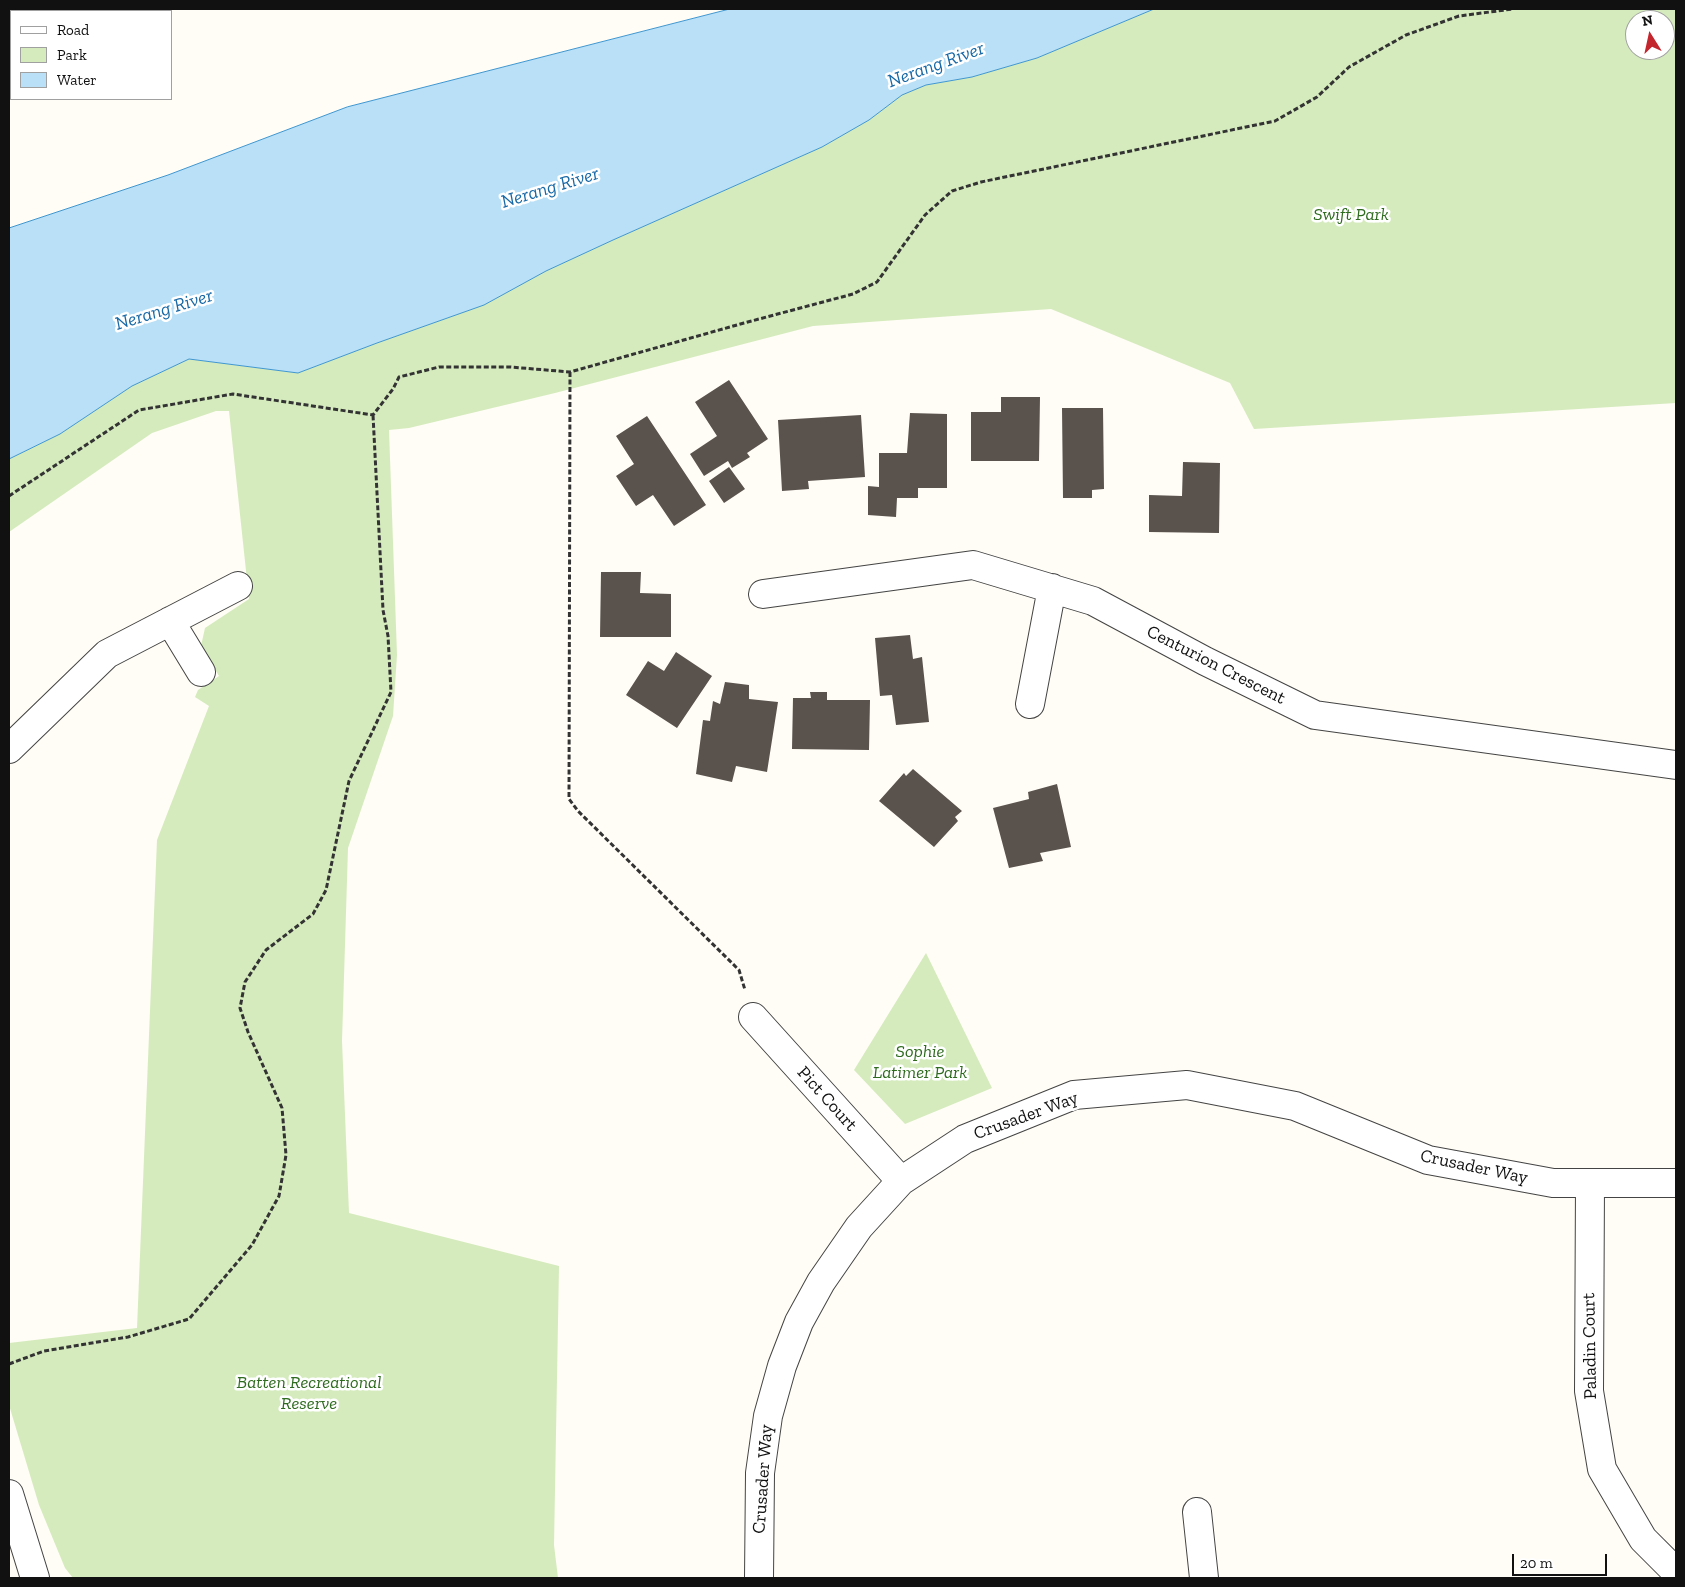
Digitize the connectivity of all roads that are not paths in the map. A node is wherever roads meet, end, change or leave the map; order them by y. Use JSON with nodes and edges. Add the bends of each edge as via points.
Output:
{"nodes":[{"id":1,"x":238,"y":586,"type":"dead end"},
{"id":2,"x":1052,"y":588,"type":"junction"},
{"id":3,"x":763,"y":594,"type":"dead end"},
{"id":4,"x":170,"y":621,"type":"junction"},
{"id":5,"x":201,"y":672,"type":"dead end"},
{"id":6,"x":1030,"y":704,"type":"dead end"},
{"id":7,"x":9,"y":749,"type":"edge"},
{"id":8,"x":1676,"y":765,"type":"edge"},
{"id":9,"x":753,"y":1017,"type":"road end"},
{"id":10,"x":901,"y":1180,"type":"junction"},
{"id":11,"x":1676,"y":1183,"type":"edge"},
{"id":12,"x":1590,"y":1184,"type":"junction"},
{"id":13,"x":9,"y":1494,"type":"edge"},
{"id":14,"x":1197,"y":1512,"type":"dead end"},
{"id":15,"x":1676,"y":1572,"type":"edge"},
{"id":16,"x":35,"y":1578,"type":"edge"},
{"id":17,"x":759,"y":1578,"type":"edge"},
{"id":18,"x":1204,"y":1578,"type":"edge"}],
"edges":[{"from":1,"to":4,"type":"street"},
{"from":2,"to":3,"type":"street","name":"Centurion Crescent","via":[[973,565]]},
{"from":2,"to":6,"type":"street"},
{"from":2,"to":8,"type":"street","name":"Centurion Crescent","via":[[1092,601],[1316,715]]},
{"from":4,"to":5,"type":"street"},
{"from":4,"to":7,"type":"street","via":[[107,654]]},
{"from":9,"to":10,"type":"street","name":"Pict Court"},
{"from":10,"to":12,"type":"street","name":"Crusader Way","via":[[965,1139],[1074,1095],[1187,1085],[1295,1106],[1428,1160],[1544,1182]]},
{"from":10,"to":17,"type":"street","name":"Crusader Way","via":[[859,1227],[821,1282],[799,1322],[782,1366],[768,1416],[760,1473]]},
{"from":11,"to":12,"type":"street","name":"Crusader Way"},
{"from":12,"to":15,"type":"street","name":"Paladin Court","via":[[1589,1392],[1602,1469],[1643,1539]]},
{"from":13,"to":16,"type":"street"},
{"from":14,"to":18,"type":"street"}]}
